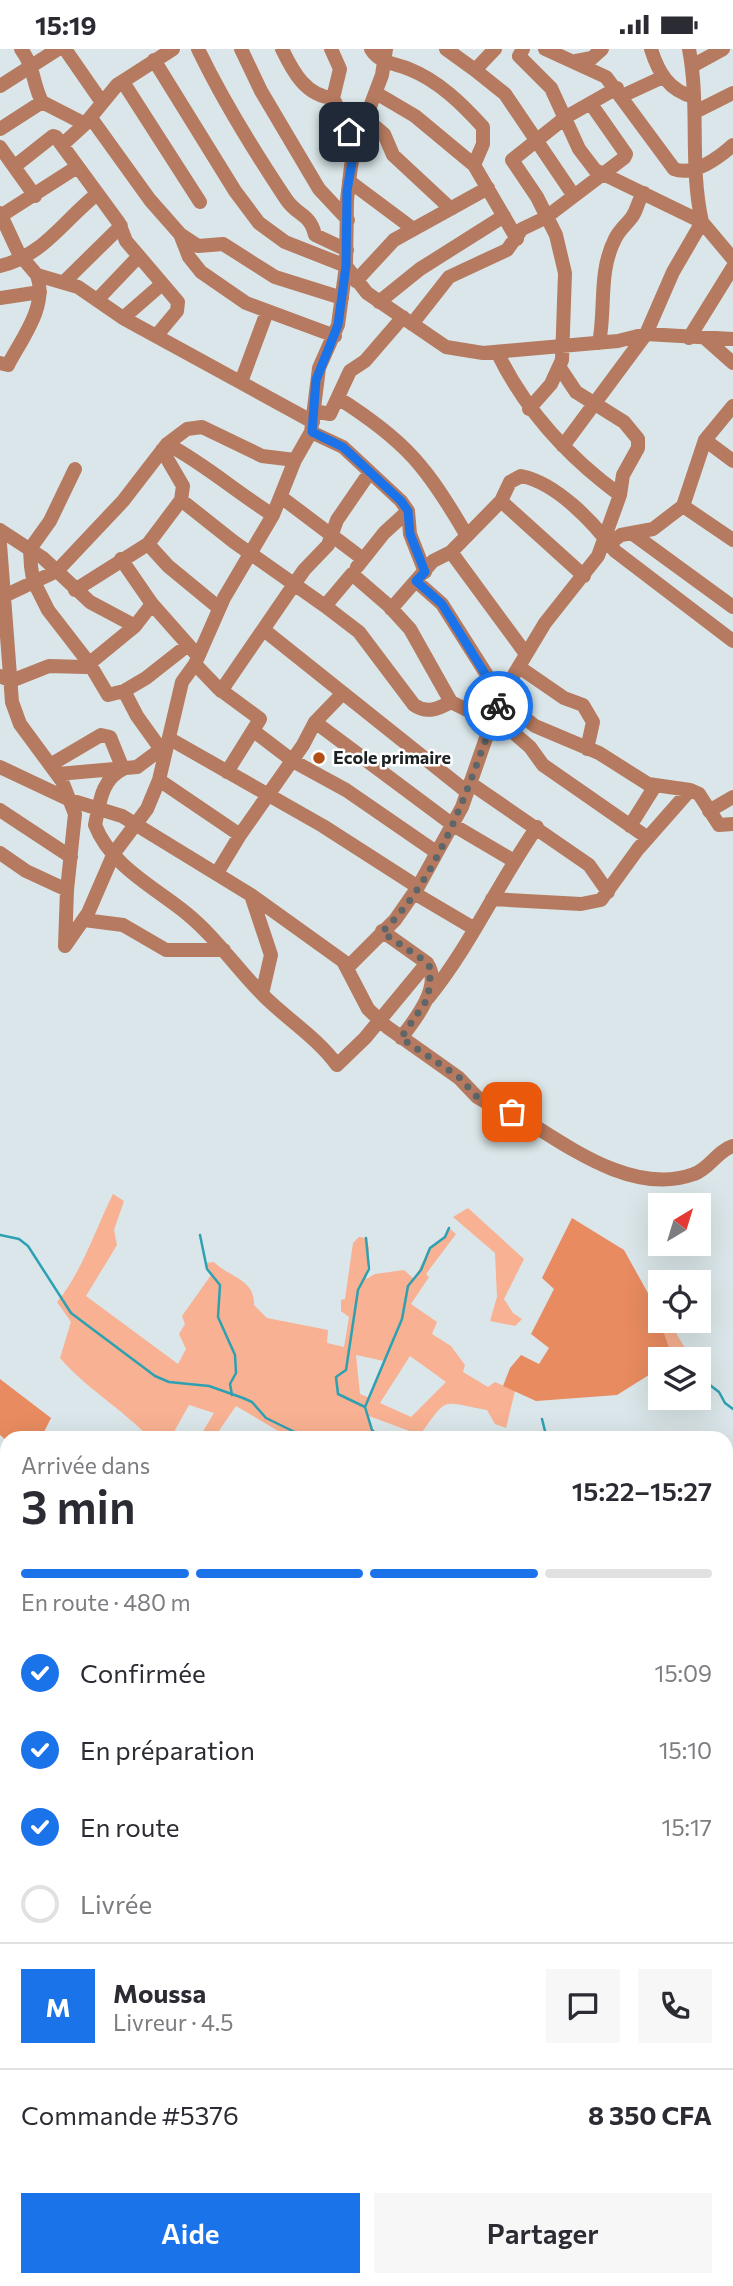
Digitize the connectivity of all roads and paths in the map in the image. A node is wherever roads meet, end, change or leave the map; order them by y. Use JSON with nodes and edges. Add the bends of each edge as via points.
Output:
{"nodes":[{"id":1,"x":21,"y":49,"type":"edge"},
{"id":2,"x":58,"y":49,"type":"edge"},
{"id":3,"x":65,"y":49,"type":"edge"},
{"id":4,"x":173,"y":49,"type":"edge"},
{"id":5,"x":198,"y":49,"type":"edge"},
{"id":6,"x":241,"y":49,"type":"edge"},
{"id":7,"x":282,"y":49,"type":"edge"},
{"id":8,"x":331,"y":49,"type":"edge"},
{"id":9,"x":371,"y":49,"type":"edge"},
{"id":10,"x":446,"y":49,"type":"edge"},
{"id":11,"x":495,"y":49,"type":"edge"},
{"id":12,"x":523,"y":49,"type":"edge"},
{"id":13,"x":545,"y":49,"type":"edge"},
{"id":14,"x":602,"y":49,"type":"edge"},
{"id":15,"x":651,"y":49,"type":"edge"},
{"id":16,"x":689,"y":49,"type":"edge"},
{"id":17,"x":723,"y":49,"type":"edge"},
{"id":18,"x":384,"y":55,"type":"edge"},
{"id":19,"x":581,"y":57,"type":"edge"},
{"id":20,"x":154,"y":60,"type":"junction"},
{"id":21,"x":33,"y":66,"type":"junction"},
{"id":22,"x":692,"y":66,"type":"junction"},
{"id":23,"x":475,"y":69,"type":"junction"},
{"id":24,"x":663,"y":77,"type":"junction"},
{"id":25,"x":123,"y":82,"type":"junction"},
{"id":26,"x":0,"y":86,"type":"edge"},
{"id":27,"x":620,"y":92,"type":"junction"},
{"id":28,"x":376,"y":93,"type":"junction"},
{"id":29,"x":733,"y":93,"type":"edge"},
{"id":30,"x":694,"y":97,"type":"junction"},
{"id":31,"x":333,"y":98,"type":"junction"},
{"id":32,"x":102,"y":101,"type":"junction"},
{"id":33,"x":42,"y":103,"type":"junction"},
{"id":34,"x":591,"y":104,"type":"junction"},
{"id":35,"x":695,"y":112,"type":"junction"},
{"id":36,"x":565,"y":117,"type":"junction"},
{"id":37,"x":365,"y":118,"type":"junction"},
{"id":38,"x":88,"y":121,"type":"junction"},
{"id":39,"x":0,"y":129,"type":"edge"},
{"id":40,"x":537,"y":138,"type":"junction"},
{"id":41,"x":355,"y":144,"type":"junction"},
{"id":42,"x":62,"y":145,"type":"junction"},
{"id":43,"x":733,"y":145,"type":"edge"},
{"id":44,"x":0,"y":147,"type":"edge"},
{"id":45,"x":474,"y":165,"type":"junction"},
{"id":46,"x":15,"y":166,"type":"junction"},
{"id":47,"x":77,"y":167,"type":"junction"},
{"id":48,"x":695,"y":168,"type":"junction"},
{"id":49,"x":605,"y":174,"type":"junction"},
{"id":50,"x":349,"y":181,"type":"junction"},
{"id":51,"x":488,"y":188,"type":"junction"},
{"id":52,"x":644,"y":193,"type":"junction"},
{"id":53,"x":97,"y":194,"type":"junction"},
{"id":54,"x":35,"y":196,"type":"junction"},
{"id":55,"x":574,"y":196,"type":"junction"},
{"id":56,"x":201,"y":202,"type":"dead end"},
{"id":57,"x":452,"y":209,"type":"junction"},
{"id":58,"x":1,"y":214,"type":"edge"},
{"id":59,"x":505,"y":216,"type":"junction"},
{"id":60,"x":545,"y":218,"type":"junction"},
{"id":61,"x":348,"y":220,"type":"junction"},
{"id":62,"x":702,"y":222,"type":"junction"},
{"id":63,"x":121,"y":226,"type":"junction"},
{"id":64,"x":412,"y":228,"type":"junction"},
{"id":65,"x":180,"y":234,"type":"junction"},
{"id":66,"x":517,"y":239,"type":"junction"},
{"id":67,"x":347,"y":250,"type":"junction"},
{"id":68,"x":731,"y":253,"type":"edge"},
{"id":69,"x":139,"y":256,"type":"junction"},
{"id":70,"x":23,"y":259,"type":"junction"},
{"id":71,"x":0,"y":266,"type":"edge"},
{"id":72,"x":346,"y":266,"type":"junction"},
{"id":73,"x":733,"y":267,"type":"edge"},
{"id":74,"x":37,"y":275,"type":"junction"},
{"id":75,"x":356,"y":281,"type":"junction"},
{"id":76,"x":64,"y":282,"type":"junction"},
{"id":77,"x":162,"y":284,"type":"junction"},
{"id":78,"x":40,"y":292,"type":"junction"},
{"id":79,"x":0,"y":298,"type":"edge"},
{"id":80,"x":342,"y":298,"type":"junction"},
{"id":81,"x":97,"y":300,"type":"junction"},
{"id":82,"x":379,"y":302,"type":"junction"},
{"id":83,"x":267,"y":311,"type":"junction"},
{"id":84,"x":123,"y":318,"type":"junction"},
{"id":85,"x":407,"y":321,"type":"junction"},
{"id":86,"x":646,"y":334,"type":"junction"},
{"id":87,"x":157,"y":335,"type":"junction"},
{"id":88,"x":335,"y":336,"type":"junction"},
{"id":89,"x":689,"y":338,"type":"junction"},
{"id":90,"x":706,"y":339,"type":"junction"},
{"id":91,"x":733,"y":339,"type":"edge"},
{"id":92,"x":599,"y":342,"type":"junction"},
{"id":93,"x":565,"y":345,"type":"junction"},
{"id":94,"x":497,"y":352,"type":"junction"},
{"id":95,"x":0,"y":363,"type":"edge"},
{"id":96,"x":733,"y":363,"type":"edge"},
{"id":97,"x":560,"y":367,"type":"junction"},
{"id":98,"x":241,"y":382,"type":"junction"},
{"id":99,"x":338,"y":398,"type":"junction"},
{"id":100,"x":593,"y":404,"type":"junction"},
{"id":101,"x":733,"y":405,"type":"edge"},
{"id":102,"x":529,"y":409,"type":"junction"},
{"id":103,"x":313,"y":421,"type":"junction"},
{"id":104,"x":705,"y":440,"type":"junction"},
{"id":105,"x":563,"y":446,"type":"junction"},
{"id":106,"x":165,"y":447,"type":"junction"},
{"id":107,"x":295,"y":460,"type":"junction"},
{"id":108,"x":733,"y":461,"type":"edge"},
{"id":109,"x":75,"y":468,"type":"dead end"},
{"id":110,"x":370,"y":473,"type":"junction"},
{"id":111,"x":620,"y":495,"type":"junction"},
{"id":112,"x":281,"y":497,"type":"junction"},
{"id":113,"x":181,"y":500,"type":"junction"},
{"id":114,"x":501,"y":501,"type":"junction"},
{"id":115,"x":683,"y":506,"type":"junction"},
{"id":116,"x":408,"y":511,"type":"junction"},
{"id":117,"x":273,"y":515,"type":"junction"},
{"id":118,"x":0,"y":530,"type":"edge"},
{"id":119,"x":633,"y":534,"type":"junction"},
{"id":120,"x":333,"y":535,"type":"junction"},
{"id":121,"x":467,"y":536,"type":"junction"},
{"id":122,"x":607,"y":540,"type":"junction"},
{"id":123,"x":733,"y":540,"type":"edge"},
{"id":124,"x":0,"y":544,"type":"edge"},
{"id":125,"x":148,"y":544,"type":"junction"},
{"id":126,"x":30,"y":549,"type":"junction"},
{"id":127,"x":451,"y":552,"type":"junction"},
{"id":128,"x":253,"y":554,"type":"junction"},
{"id":129,"x":121,"y":559,"type":"junction"},
{"id":130,"x":363,"y":559,"type":"junction"},
{"id":131,"x":57,"y":571,"type":"junction"},
{"id":132,"x":352,"y":574,"type":"junction"},
{"id":133,"x":421,"y":576,"type":"junction"},
{"id":134,"x":584,"y":576,"type":"junction"},
{"id":135,"x":33,"y":580,"type":"junction"},
{"id":136,"x":295,"y":585,"type":"junction"},
{"id":137,"x":75,"y":590,"type":"junction"},
{"id":138,"x":3,"y":596,"type":"edge"},
{"id":139,"x":152,"y":604,"type":"junction"},
{"id":140,"x":326,"y":606,"type":"junction"},
{"id":141,"x":733,"y":607,"type":"edge"},
{"id":142,"x":219,"y":608,"type":"junction"},
{"id":143,"x":391,"y":609,"type":"junction"},
{"id":144,"x":135,"y":626,"type":"junction"},
{"id":145,"x":264,"y":630,"type":"junction"},
{"id":146,"x":733,"y":641,"type":"edge"},
{"id":147,"x":188,"y":645,"type":"junction"},
{"id":148,"x":197,"y":660,"type":"junction"},
{"id":149,"x":522,"y":661,"type":"junction"},
{"id":150,"x":89,"y":663,"type":"junction"},
{"id":151,"x":6,"y":679,"type":"edge"},
{"id":152,"x":124,"y":691,"type":"junction"},
{"id":153,"x":221,"y":691,"type":"junction"},
{"id":154,"x":343,"y":693,"type":"junction"},
{"id":155,"x":500,"y":698,"type":"junction"},
{"id":156,"x":451,"y":702,"type":"junction"},
{"id":157,"x":494,"y":716,"type":"junction"},
{"id":158,"x":315,"y":722,"type":"junction"},
{"id":159,"x":255,"y":732,"type":"junction"},
{"id":160,"x":165,"y":748,"type":"junction"},
{"id":161,"x":587,"y":749,"type":"junction"},
{"id":162,"x":293,"y":761,"type":"junction"},
{"id":163,"x":0,"y":767,"type":"edge"},
{"id":164,"x":54,"y":769,"type":"junction"},
{"id":165,"x":123,"y":769,"type":"junction"},
{"id":166,"x":227,"y":772,"type":"junction"},
{"id":167,"x":159,"y":780,"type":"junction"},
{"id":168,"x":655,"y":786,"type":"junction"},
{"id":169,"x":469,"y":787,"type":"junction"},
{"id":170,"x":690,"y":790,"type":"junction"},
{"id":171,"x":268,"y":797,"type":"junction"},
{"id":172,"x":733,"y":797,"type":"edge"},
{"id":173,"x":70,"y":800,"type":"junction"},
{"id":174,"x":100,"y":807,"type":"junction"},
{"id":175,"x":0,"y":810,"type":"edge"},
{"id":176,"x":709,"y":811,"type":"junction"},
{"id":177,"x":134,"y":824,"type":"junction"},
{"id":178,"x":733,"y":824,"type":"edge"},
{"id":179,"x":453,"y":825,"type":"junction"},
{"id":180,"x":630,"y":826,"type":"junction"},
{"id":181,"x":537,"y":827,"type":"junction"},
{"id":182,"x":240,"y":835,"type":"junction"},
{"id":183,"x":648,"y":838,"type":"junction"},
{"id":184,"x":436,"y":852,"type":"junction"},
{"id":185,"x":0,"y":853,"type":"edge"},
{"id":186,"x":114,"y":853,"type":"junction"},
{"id":187,"x":71,"y":857,"type":"junction"},
{"id":188,"x":514,"y":862,"type":"junction"},
{"id":189,"x":217,"y":873,"type":"junction"},
{"id":190,"x":67,"y":890,"type":"junction"},
{"id":191,"x":416,"y":890,"type":"junction"},
{"id":192,"x":608,"y":892,"type":"junction"},
{"id":193,"x":251,"y":895,"type":"junction"},
{"id":194,"x":492,"y":899,"type":"junction"},
{"id":195,"x":84,"y":919,"type":"junction"},
{"id":196,"x":475,"y":929,"type":"junction"},
{"id":197,"x":382,"y":932,"type":"junction"},
{"id":198,"x":224,"y":950,"type":"junction"},
{"id":199,"x":427,"y":963,"type":"junction"},
{"id":200,"x":348,"y":967,"type":"junction"},
{"id":201,"x":262,"y":994,"type":"junction"},
{"id":202,"x":428,"y":998,"type":"junction"},
{"id":203,"x":380,"y":1020,"type":"junction"},
{"id":204,"x":401,"y":1038,"type":"junction"},
{"id":205,"x":733,"y":1146,"type":"edge"}],
"edges":[{"from":1,"to":21,"type":"street"},
{"from":2,"to":21,"type":"street"},
{"from":3,"to":32,"type":"street"},
{"from":4,"to":20,"type":"street"},
{"from":5,"to":67,"type":"street","via":[[286,200],[313,222],[315,235]]},
{"from":6,"to":61,"type":"street","via":[[319,190]]},
{"from":7,"to":31,"type":"street","via":[[306,86],[322,97]]},
{"from":8,"to":31,"type":"street","via":[[340,69]]},
{"from":9,"to":18,"type":"street"},
{"from":10,"to":23,"type":"street"},
{"from":11,"to":23,"type":"street"},
{"from":12,"to":36,"type":"street","via":[[519,56],[551,88]]},
{"from":13,"to":19,"type":"street"},
{"from":14,"to":19,"type":"street"},
{"from":15,"to":24,"type":"street"},
{"from":16,"to":22,"type":"street"},
{"from":17,"to":22,"type":"street"},
{"from":18,"to":28,"type":"street"},
{"from":18,"to":45,"type":"street","via":[[430,80],[483,127],[485,135]]},
{"from":19,"to":27,"type":"street"},
{"from":20,"to":25,"type":"street"},
{"from":20,"to":72,"type":"street","via":[[259,223],[285,242]]},
{"from":21,"to":26,"type":"street"},
{"from":21,"to":33,"type":"street"},
{"from":22,"to":30,"type":"street"},
{"from":23,"to":40,"type":"street","via":[[505,94]]},
{"from":24,"to":27,"type":"street"},
{"from":24,"to":30,"type":"street","via":[[680,93]]},
{"from":25,"to":32,"type":"street"},
{"from":25,"to":56,"type":"street"},
{"from":27,"to":34,"type":"street"},
{"from":27,"to":48,"type":"street","via":[[674,169]]},
{"from":28,"to":37,"type":"street"},
{"from":28,"to":45,"type":"street","via":[[415,116]]},
{"from":29,"to":35,"type":"street"},
{"from":30,"to":35,"type":"street"},
{"from":31,"to":41,"type":"street"},
{"from":32,"to":38,"type":"street"},
{"from":33,"to":38,"type":"street"},
{"from":33,"to":39,"type":"street"},
{"from":34,"to":36,"type":"street"},
{"from":34,"to":49,"type":"street","via":[[626,154]]},
{"from":35,"to":48,"type":"street"},
{"from":36,"to":40,"type":"street"},
{"from":36,"to":49,"type":"street","via":[[588,162]]},
{"from":37,"to":41,"type":"street"},
{"from":37,"to":57,"type":"street","via":[[384,134],[393,155]]},
{"from":38,"to":42,"type":"street"},
{"from":38,"to":65,"type":"street"},
{"from":40,"to":55,"type":"street"},
{"from":40,"to":60,"type":"street","via":[[512,160]]},
{"from":41,"to":50,"type":"street"},
{"from":42,"to":46,"type":"street","via":[[53,136]]},
{"from":42,"to":47,"type":"street"},
{"from":43,"to":48,"type":"street"},
{"from":44,"to":46,"type":"street"},
{"from":45,"to":51,"type":"street"},
{"from":46,"to":54,"type":"street"},
{"from":47,"to":53,"type":"street"},
{"from":47,"to":54,"type":"street"},
{"from":48,"to":62,"type":"street"},
{"from":49,"to":52,"type":"street"},
{"from":49,"to":55,"type":"street"},
{"from":50,"to":61,"type":"street"},
{"from":50,"to":64,"type":"street"},
{"from":51,"to":57,"type":"street"},
{"from":51,"to":59,"type":"street"},
{"from":52,"to":62,"type":"street"},
{"from":52,"to":92,"type":"street","via":[[615,239],[605,265]]},
{"from":53,"to":63,"type":"street"},
{"from":53,"to":70,"type":"street"},
{"from":54,"to":58,"type":"street"},
{"from":55,"to":60,"type":"street"},
{"from":57,"to":64,"type":"street"},
{"from":58,"to":70,"type":"street"},
{"from":59,"to":66,"type":"street"},
{"from":59,"to":82,"type":"street","via":[[420,269]]},
{"from":60,"to":66,"type":"street","via":[[522,229]]},
{"from":60,"to":93,"type":"street","via":[[556,235],[565,273]]},
{"from":61,"to":67,"type":"street"},
{"from":62,"to":68,"type":"street"},
{"from":62,"to":86,"type":"street","via":[[673,272]]},
{"from":63,"to":69,"type":"street"},
{"from":63,"to":76,"type":"street"},
{"from":64,"to":75,"type":"street","via":[[386,246]]},
{"from":65,"to":80,"type":"street","via":[[198,246],[223,244],[275,277]]},
{"from":65,"to":83,"type":"street","via":[[201,272],[246,303]]},
{"from":66,"to":85,"type":"street","via":[[507,250],[449,277]]},
{"from":67,"to":72,"type":"street"},
{"from":69,"to":77,"type":"street"},
{"from":69,"to":81,"type":"street"},
{"from":70,"to":71,"type":"street"},
{"from":70,"to":74,"type":"street"},
{"from":72,"to":75,"type":"street"},
{"from":72,"to":80,"type":"street"},
{"from":73,"to":89,"type":"street"},
{"from":74,"to":76,"type":"street"},
{"from":74,"to":78,"type":"street"},
{"from":75,"to":82,"type":"street"},
{"from":76,"to":81,"type":"street"},
{"from":77,"to":84,"type":"street"},
{"from":77,"to":87,"type":"street","via":[[178,308]]},
{"from":78,"to":79,"type":"street"},
{"from":78,"to":95,"type":"street","via":[[37,311],[8,365]]},
{"from":80,"to":88,"type":"street"},
{"from":81,"to":84,"type":"street"},
{"from":82,"to":85,"type":"street"},
{"from":83,"to":88,"type":"street"},
{"from":83,"to":98,"type":"street"},
{"from":84,"to":87,"type":"street"},
{"from":85,"to":94,"type":"street","via":[[460,352]]},
{"from":85,"to":99,"type":"street","via":[[350,371]]},
{"from":86,"to":89,"type":"street"},
{"from":86,"to":92,"type":"street"},
{"from":86,"to":100,"type":"street"},
{"from":87,"to":98,"type":"street"},
{"from":88,"to":103,"type":"street","via":[[318,368]]},
{"from":89,"to":90,"type":"street"},
{"from":90,"to":91,"type":"street"},
{"from":90,"to":96,"type":"street"},
{"from":92,"to":93,"type":"street"},
{"from":93,"to":94,"type":"street"},
{"from":93,"to":97,"type":"street"},
{"from":94,"to":102,"type":"street"},
{"from":97,"to":100,"type":"street","via":[[576,392]]},
{"from":97,"to":102,"type":"street"},
{"from":98,"to":103,"type":"street"},
{"from":99,"to":103,"type":"street","via":[[328,416]]},
{"from":99,"to":121,"type":"street","via":[[384,428],[416,458]]},
{"from":100,"to":105,"type":"street"},
{"from":100,"to":111,"type":"street","via":[[624,422],[638,439]]},
{"from":101,"to":104,"type":"street"},
{"from":102,"to":105,"type":"street"},
{"from":103,"to":107,"type":"street"},
{"from":103,"to":110,"type":"street"},
{"from":104,"to":108,"type":"street"},
{"from":104,"to":115,"type":"street"},
{"from":105,"to":111,"type":"street"},
{"from":106,"to":107,"type":"street","via":[[197,426],[262,456]]},
{"from":106,"to":113,"type":"street","via":[[183,486]]},
{"from":106,"to":117,"type":"street","via":[[210,468],[225,484]]},
{"from":106,"to":131,"type":"street","via":[[123,501]]},
{"from":107,"to":112,"type":"street"},
{"from":109,"to":126,"type":"street"},
{"from":110,"to":116,"type":"street"},
{"from":110,"to":120,"type":"street","via":[[337,520]]},
{"from":111,"to":122,"type":"street"},
{"from":112,"to":117,"type":"street"},
{"from":112,"to":120,"type":"street"},
{"from":113,"to":125,"type":"street"},
{"from":113,"to":128,"type":"street"},
{"from":114,"to":121,"type":"street"},
{"from":114,"to":122,"type":"street","via":[[510,482],[521,476],[532,479]]},
{"from":114,"to":134,"type":"street"},
{"from":115,"to":119,"type":"street","via":[[653,529]]},
{"from":115,"to":123,"type":"street"},
{"from":116,"to":130,"type":"street"},
{"from":116,"to":133,"type":"street"},
{"from":117,"to":128,"type":"street"},
{"from":118,"to":126,"type":"street"},
{"from":119,"to":122,"type":"street"},
{"from":119,"to":141,"type":"street"},
{"from":120,"to":130,"type":"street"},
{"from":120,"to":136,"type":"street"},
{"from":121,"to":127,"type":"street"},
{"from":122,"to":134,"type":"street"},
{"from":122,"to":146,"type":"street"},
{"from":124,"to":138,"type":"street"},
{"from":125,"to":129,"type":"street"},
{"from":125,"to":142,"type":"street"},
{"from":126,"to":131,"type":"street"},
{"from":126,"to":135,"type":"street"},
{"from":127,"to":133,"type":"street","via":[[433,561]]},
{"from":127,"to":149,"type":"street"},
{"from":128,"to":136,"type":"street"},
{"from":128,"to":142,"type":"street"},
{"from":129,"to":137,"type":"street"},
{"from":129,"to":139,"type":"street"},
{"from":130,"to":132,"type":"street"},
{"from":131,"to":135,"type":"street"},
{"from":131,"to":137,"type":"street"},
{"from":132,"to":140,"type":"street"},
{"from":132,"to":143,"type":"street"},
{"from":133,"to":143,"type":"street"},
{"from":133,"to":155,"type":"street"},
{"from":134,"to":149,"type":"street","via":[[545,623]]},
{"from":135,"to":138,"type":"street"},
{"from":135,"to":150,"type":"street","via":[[48,610]]},
{"from":136,"to":140,"type":"street"},
{"from":136,"to":145,"type":"street"},
{"from":137,"to":144,"type":"street"},
{"from":138,"to":151,"type":"street"},
{"from":139,"to":144,"type":"street"},
{"from":139,"to":147,"type":"street"},
{"from":140,"to":156,"type":"street","via":[[359,632],[414,705],[435,710]]},
{"from":142,"to":148,"type":"street"},
{"from":143,"to":156,"type":"street","via":[[410,629]]},
{"from":144,"to":150,"type":"street"},
{"from":145,"to":153,"type":"street"},
{"from":145,"to":154,"type":"street"},
{"from":147,"to":148,"type":"street"},
{"from":147,"to":152,"type":"street"},
{"from":148,"to":153,"type":"street"},
{"from":148,"to":160,"type":"street","via":[[180,687]]},
{"from":149,"to":155,"type":"street"},
{"from":149,"to":161,"type":"street","via":[[564,698],[583,705],[593,722]]},
{"from":150,"to":151,"type":"street","via":[[79,669],[49,666]]},
{"from":150,"to":152,"type":"street","via":[[108,696]]},
{"from":151,"to":164,"type":"street","via":[[20,724]]},
{"from":152,"to":160,"type":"street"},
{"from":153,"to":159,"type":"street","via":[[259,717]]},
{"from":154,"to":158,"type":"street"},
{"from":154,"to":169,"type":"street"},
{"from":155,"to":157,"type":"street"},
{"from":155,"to":161,"type":"street","via":[[535,726]]},
{"from":156,"to":157,"type":"street"},
{"from":157,"to":169,"type":"street"},
{"from":157,"to":180,"type":"street","via":[[530,747],[543,765]]},
{"from":158,"to":162,"type":"street"},
{"from":158,"to":179,"type":"street"},
{"from":159,"to":162,"type":"street"},
{"from":159,"to":166,"type":"street"},
{"from":160,"to":165,"type":"street","via":[[141,766]]},
{"from":160,"to":166,"type":"street"},
{"from":160,"to":167,"type":"street"},
{"from":161,"to":168,"type":"street"},
{"from":162,"to":171,"type":"street"},
{"from":162,"to":184,"type":"street","via":[[346,790]]},
{"from":163,"to":173,"type":"street"},
{"from":164,"to":165,"type":"street"},
{"from":164,"to":165,"type":"street","via":[[101,735],[110,737]]},
{"from":164,"to":173,"type":"street"},
{"from":165,"to":174,"type":"street","via":[[105,782]]},
{"from":166,"to":171,"type":"street"},
{"from":167,"to":177,"type":"street","via":[[144,814]]},
{"from":167,"to":182,"type":"street"},
{"from":168,"to":170,"type":"street"},
{"from":168,"to":180,"type":"street"},
{"from":169,"to":179,"type":"street"},
{"from":169,"to":181,"type":"street"},
{"from":170,"to":176,"type":"street"},
{"from":170,"to":183,"type":"street"},
{"from":171,"to":182,"type":"street"},
{"from":171,"to":191,"type":"street","via":[[323,827]]},
{"from":172,"to":176,"type":"street"},
{"from":173,"to":174,"type":"street"},
{"from":173,"to":187,"type":"street","via":[[76,823]]},
{"from":174,"to":177,"type":"street"},
{"from":174,"to":186,"type":"street","via":[[97,829]]},
{"from":175,"to":187,"type":"street"},
{"from":176,"to":178,"type":"street","via":[[719,825]]},
{"from":177,"to":186,"type":"street"},
{"from":177,"to":189,"type":"street"},
{"from":179,"to":184,"type":"street"},
{"from":179,"to":188,"type":"street"},
{"from":180,"to":183,"type":"street"},
{"from":181,"to":188,"type":"street"},
{"from":181,"to":192,"type":"street","via":[[589,865]]},
{"from":182,"to":189,"type":"street"},
{"from":183,"to":192,"type":"street"},
{"from":184,"to":191,"type":"street"},
{"from":185,"to":190,"type":"street"},
{"from":186,"to":195,"type":"street"},
{"from":186,"to":198,"type":"street"},
{"from":187,"to":190,"type":"street"},
{"from":188,"to":194,"type":"street"},
{"from":189,"to":193,"type":"street"},
{"from":190,"to":195,"type":"street","via":[[65,946]]},
{"from":191,"to":196,"type":"street"},
{"from":191,"to":197,"type":"street"},
{"from":192,"to":194,"type":"street","via":[[601,900],[581,904]]},
{"from":193,"to":200,"type":"street","via":[[319,941]]},
{"from":193,"to":201,"type":"street","via":[[271,955]]},
{"from":194,"to":196,"type":"street"},
{"from":195,"to":198,"type":"street","via":[[123,925],[166,950]]},
{"from":196,"to":202,"type":"street","via":[[450,972]]},
{"from":197,"to":199,"type":"street"},
{"from":197,"to":200,"type":"street"},
{"from":198,"to":201,"type":"street"},
{"from":199,"to":202,"type":"street","via":[[431,971]]},
{"from":199,"to":203,"type":"street"},
{"from":200,"to":203,"type":"street","via":[[368,1009]]},
{"from":201,"to":203,"type":"street","via":[[337,1065]]},
{"from":202,"to":204,"type":"street"},
{"from":203,"to":204,"type":"street"},
{"from":204,"to":205,"type":"street","via":[[459,1077],[486,1103],[509,1111],[597,1161],[648,1181],[695,1174]]}]}
